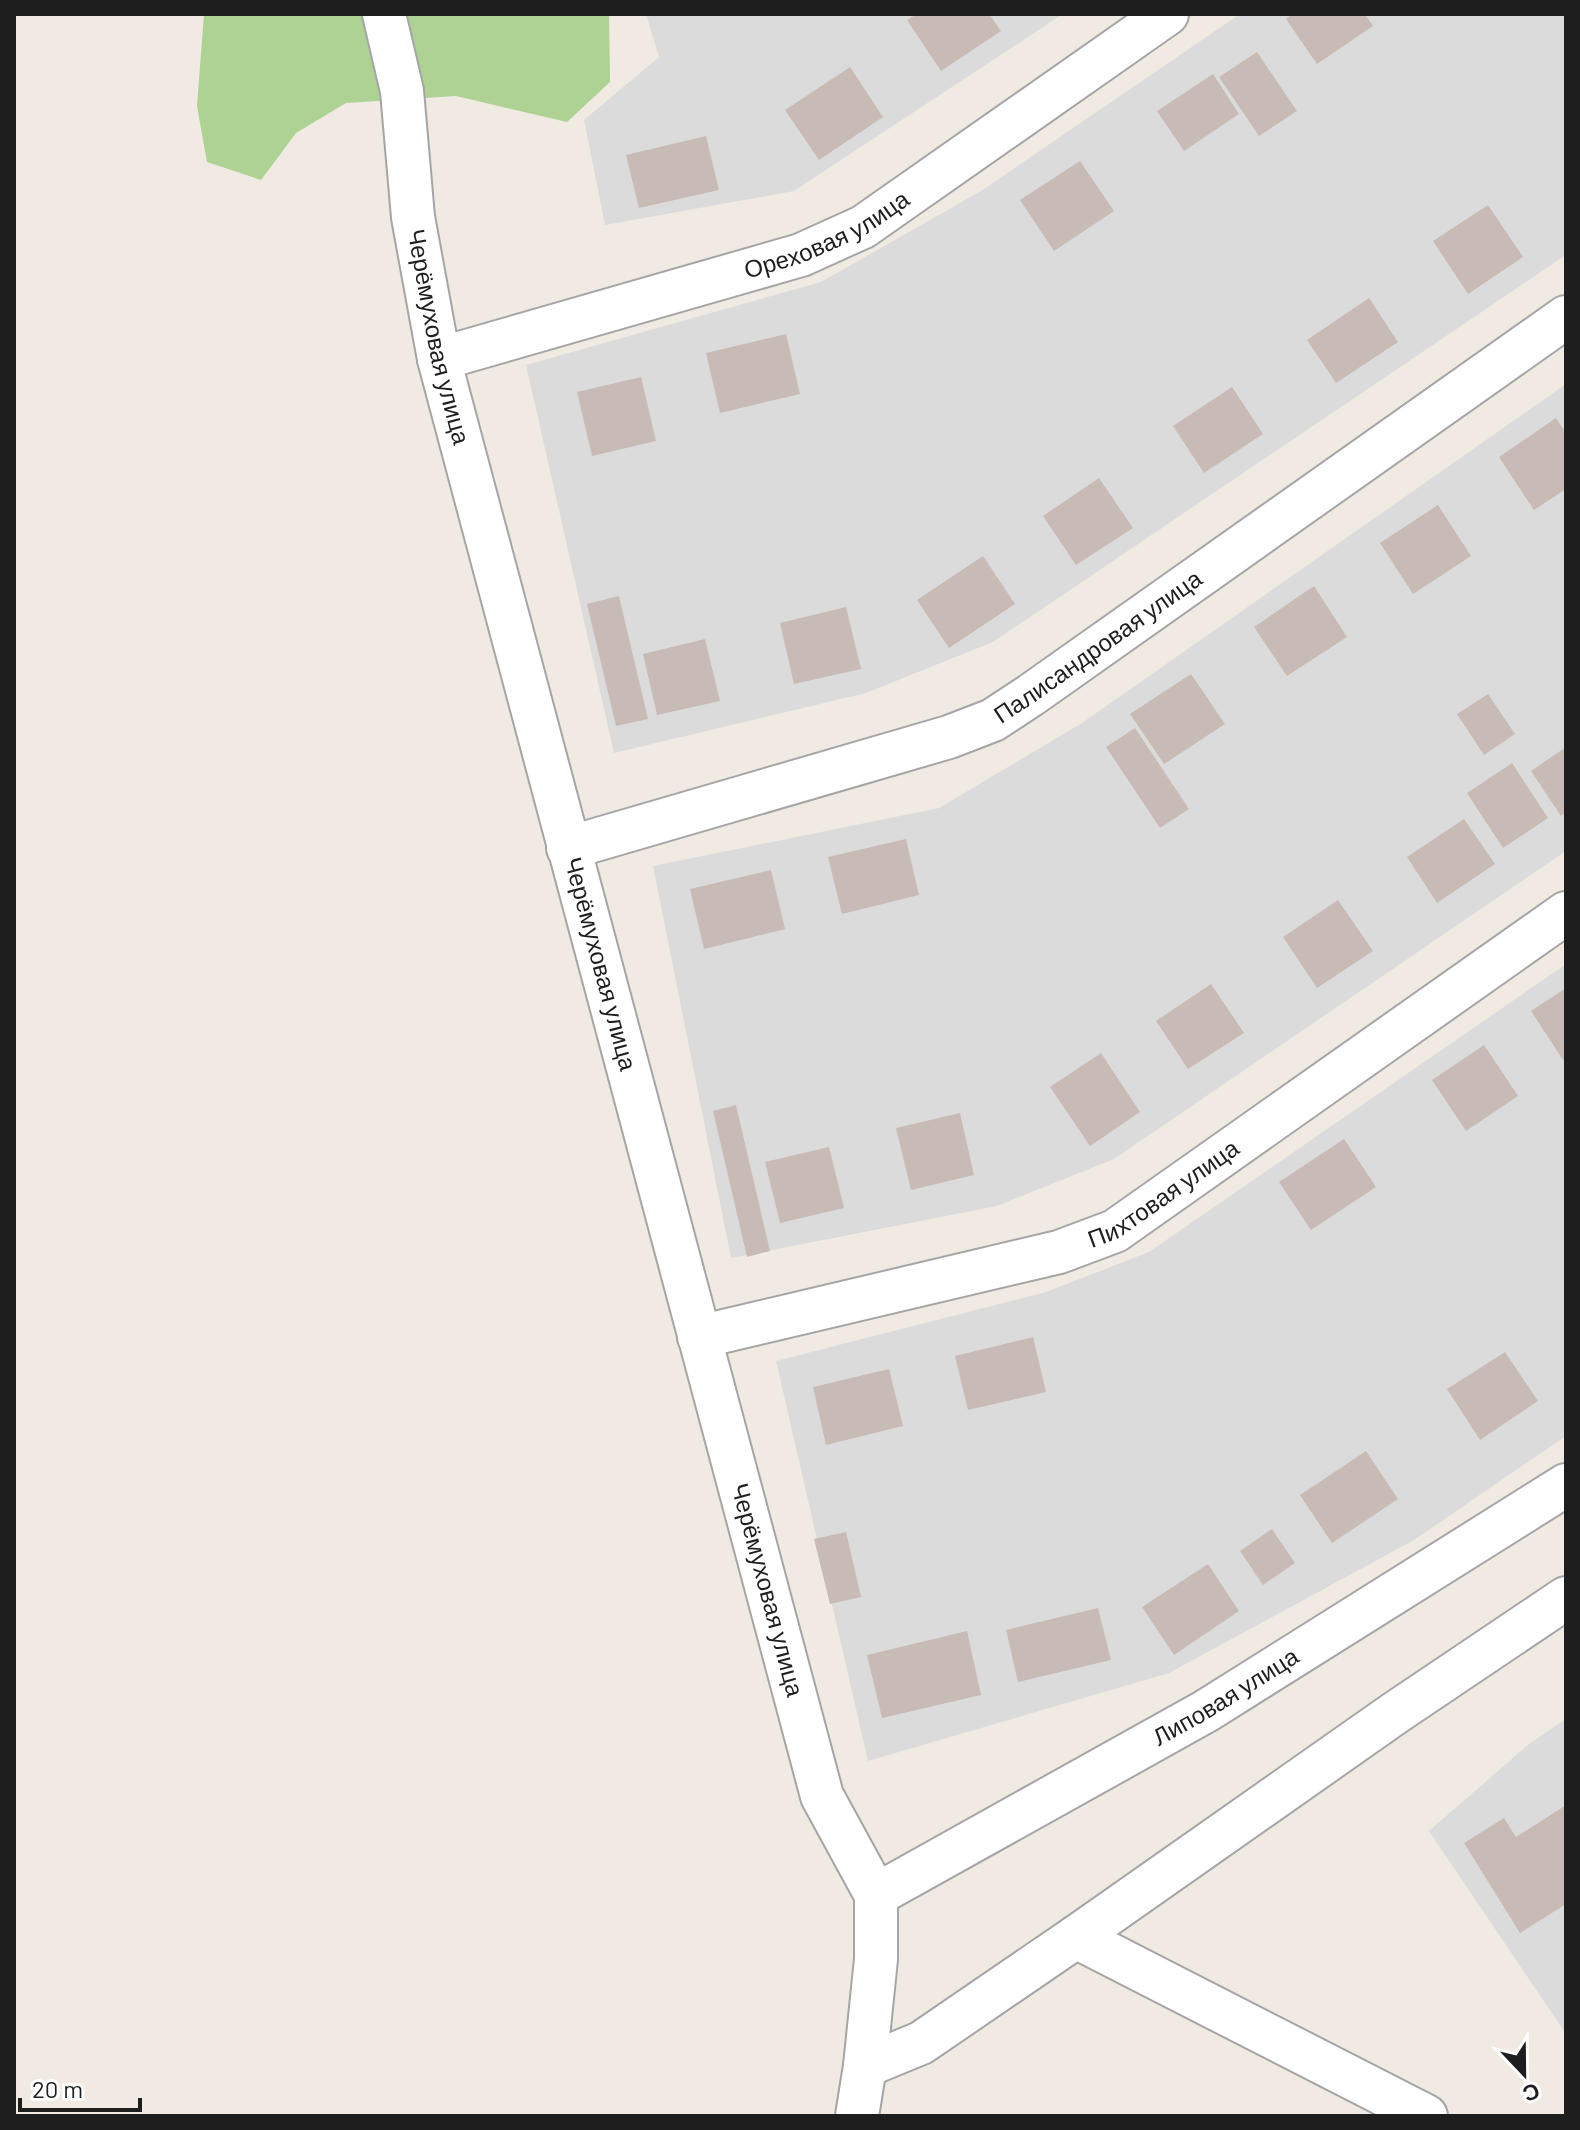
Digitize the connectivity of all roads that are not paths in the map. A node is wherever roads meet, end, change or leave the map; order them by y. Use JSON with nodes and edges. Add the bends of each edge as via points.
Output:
{"nodes":[{"id":1,"x":384,"y":14,"type":"edge"},
{"id":2,"x":1167,"y":14,"type":"edge"},
{"id":3,"x":1566,"y":317,"type":"edge"},
{"id":4,"x":439,"y":359,"type":"junction"},
{"id":5,"x":568,"y":848,"type":"junction"},
{"id":6,"x":1566,"y":913,"type":"edge"},
{"id":7,"x":699,"y":1337,"type":"junction"},
{"id":8,"x":1566,"y":1485,"type":"edge"},
{"id":9,"x":1566,"y":1598,"type":"edge"},
{"id":10,"x":876,"y":1895,"type":"junction"},
{"id":11,"x":1076,"y":1937,"type":"junction"},
{"id":12,"x":865,"y":2066,"type":"junction"},
{"id":13,"x":857,"y":2116,"type":"edge"},
{"id":14,"x":1426,"y":2116,"type":"edge"}],
"edges":[{"from":1,"to":4,"type":"street","name":"Черёмуховая улица","via":[[402,91],[413,217]]},
{"from":2,"to":4,"type":"street","name":"Ореховая улица","via":[[863,227],[801,255]]},
{"from":3,"to":5,"type":"street","name":"Палисандровая улица","via":[[993,720]]},
{"from":4,"to":5,"type":"street","name":"Черёмуховая улица"},
{"from":5,"to":7,"type":"street","name":"Черёмуховая улица"},
{"from":6,"to":7,"type":"street","name":"Пихтовая улица","via":[[1115,1231],[1059,1252]]},
{"from":7,"to":10,"type":"street","name":"Черёмуховая улица","via":[[822,1796]]},
{"from":8,"to":10,"type":"street","name":"Липовая улица","via":[[1206,1711]]},
{"from":9,"to":11,"type":"street"},
{"from":10,"to":12,"type":"street","via":[[876,1959]]},
{"from":11,"to":12,"type":"street","via":[[921,2043]]},
{"from":11,"to":14,"type":"street"},
{"from":12,"to":13,"type":"street"}]}
